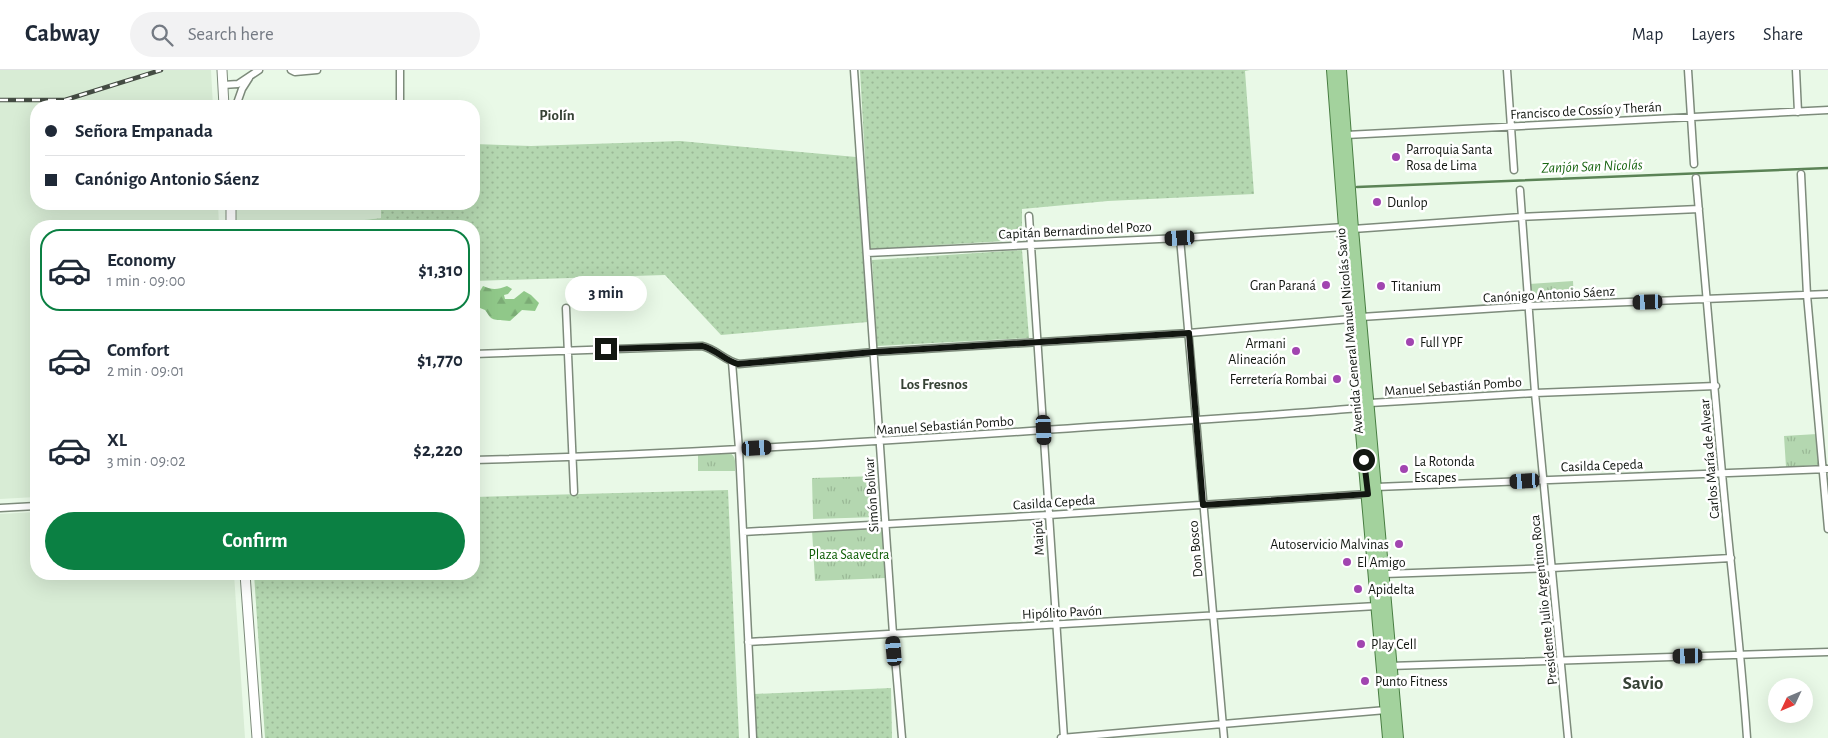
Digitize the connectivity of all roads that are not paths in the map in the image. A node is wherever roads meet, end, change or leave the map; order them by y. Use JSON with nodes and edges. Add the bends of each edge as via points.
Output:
{"nodes":[{"id":1,"x":222,"y":70,"type":"edge"},
{"id":2,"x":259,"y":70,"type":"edge"},
{"id":3,"x":291,"y":70,"type":"edge"},
{"id":4,"x":316,"y":70,"type":"edge"},
{"id":5,"x":400,"y":70,"type":"edge"},
{"id":6,"x":854,"y":70,"type":"edge"},
{"id":7,"x":1332,"y":70,"type":"edge"},
{"id":8,"x":1342,"y":70,"type":"edge"},
{"id":9,"x":1507,"y":70,"type":"edge"},
{"id":10,"x":1688,"y":70,"type":"edge"},
{"id":11,"x":1796,"y":70,"type":"edge"},
{"id":12,"x":251,"y":76,"type":"junction"},
{"id":13,"x":223,"y":85,"type":"junction"},
{"id":14,"x":224,"y":100,"type":"edge"},
{"id":15,"x":238,"y":100,"type":"edge"},
{"id":16,"x":400,"y":100,"type":"edge"},
{"id":17,"x":1828,"y":110,"type":"edge"},
{"id":18,"x":1798,"y":112,"type":"junction"},
{"id":19,"x":1692,"y":118,"type":"junction"},
{"id":20,"x":1510,"y":126,"type":"junction"},
{"id":21,"x":1346,"y":135,"type":"junction"},
{"id":22,"x":1694,"y":164,"type":"dead end"},
{"id":23,"x":1514,"y":170,"type":"dead end"},
{"id":24,"x":1801,"y":174,"type":"dead end"},
{"id":25,"x":1696,"y":178,"type":"dead end"},
{"id":26,"x":1520,"y":190,"type":"dead end"},
{"id":27,"x":1699,"y":209,"type":"junction"},
{"id":28,"x":1029,"y":216,"type":"dead end"},
{"id":29,"x":1521,"y":217,"type":"junction"},
{"id":30,"x":1349,"y":228,"type":"junction"},
{"id":31,"x":1180,"y":238,"type":"junction"},
{"id":32,"x":1031,"y":245,"type":"junction"},
{"id":33,"x":867,"y":253,"type":"junction"},
{"id":34,"x":1828,"y":294,"type":"edge"},
{"id":35,"x":1807,"y":295,"type":"junction"},
{"id":36,"x":1707,"y":300,"type":"junction"},
{"id":37,"x":1528,"y":306,"type":"junction"},
{"id":38,"x":566,"y":308,"type":"dead end"},
{"id":39,"x":1356,"y":318,"type":"junction"},
{"id":40,"x":1189,"y":333,"type":"junction"},
{"id":41,"x":1037,"y":341,"type":"junction"},
{"id":42,"x":568,"y":350,"type":"junction"},
{"id":43,"x":874,"y":352,"type":"junction"},
{"id":44,"x":480,"y":354,"type":"edge"},
{"id":45,"x":732,"y":362,"type":"junction"},
{"id":46,"x":1716,"y":386,"type":"junction"},
{"id":47,"x":1536,"y":393,"type":"junction"},
{"id":48,"x":1370,"y":403,"type":"junction"},
{"id":49,"x":1360,"y":408,"type":"junction"},
{"id":50,"x":1197,"y":421,"type":"junction"},
{"id":51,"x":1044,"y":430,"type":"junction"},
{"id":52,"x":880,"y":442,"type":"junction"},
{"id":53,"x":739,"y":449,"type":"junction"},
{"id":54,"x":572,"y":457,"type":"junction"},
{"id":55,"x":480,"y":460,"type":"edge"},
{"id":56,"x":1825,"y":469,"type":"edge"},
{"id":57,"x":1722,"y":474,"type":"junction"},
{"id":58,"x":1543,"y":480,"type":"junction"},
{"id":59,"x":1376,"y":488,"type":"junction"},
{"id":60,"x":574,"y":492,"type":"dead end"},
{"id":61,"x":1368,"y":494,"type":"junction"},
{"id":62,"x":1203,"y":505,"type":"junction"},
{"id":63,"x":30,"y":506,"type":"edge"},
{"id":64,"x":0,"y":508,"type":"edge"},
{"id":65,"x":1049,"y":515,"type":"junction"},
{"id":66,"x":886,"y":525,"type":"junction"},
{"id":67,"x":1828,"y":529,"type":"edge"},
{"id":68,"x":743,"y":532,"type":"junction"},
{"id":69,"x":1731,"y":558,"type":"junction"},
{"id":70,"x":1552,"y":568,"type":"junction"},
{"id":71,"x":1384,"y":574,"type":"junction"},
{"id":72,"x":245,"y":580,"type":"edge"},
{"id":73,"x":1377,"y":606,"type":"junction"},
{"id":74,"x":1214,"y":615,"type":"junction"},
{"id":75,"x":1056,"y":625,"type":"junction"},
{"id":76,"x":893,"y":634,"type":"junction"},
{"id":77,"x":748,"y":642,"type":"junction"},
{"id":78,"x":1828,"y":652,"type":"edge"},
{"id":79,"x":1742,"y":655,"type":"junction"},
{"id":80,"x":1561,"y":659,"type":"junction"},
{"id":81,"x":1387,"y":666,"type":"junction"},
{"id":82,"x":1386,"y":710,"type":"junction"},
{"id":83,"x":1223,"y":725,"type":"junction"},
{"id":84,"x":257,"y":738,"type":"edge"},
{"id":85,"x":753,"y":738,"type":"edge"},
{"id":86,"x":902,"y":738,"type":"edge"},
{"id":87,"x":1060,"y":738,"type":"edge"},
{"id":88,"x":1064,"y":738,"type":"edge"},
{"id":89,"x":1224,"y":738,"type":"edge"},
{"id":90,"x":1388,"y":738,"type":"edge"},
{"id":91,"x":1398,"y":738,"type":"edge"},
{"id":92,"x":1568,"y":738,"type":"edge"},
{"id":93,"x":1747,"y":738,"type":"edge"}],
"edges":[{"from":1,"to":13,"type":"main road"},
{"from":2,"to":12,"type":"street"},
{"from":3,"to":4,"type":"street"},
{"from":5,"to":16,"type":"street"},
{"from":6,"to":33,"type":"street","name":"Simón Bolívar"},
{"from":7,"to":30,"type":"main road","name":"Avenida General Manuel Nicolás Savio"},
{"from":8,"to":21,"type":"main road","name":"Avenida General Manuel Nicolás Savio"},
{"from":9,"to":20,"type":"street"},
{"from":10,"to":19,"type":"street"},
{"from":11,"to":18,"type":"street"},
{"from":12,"to":13,"type":"street","via":[[235,85]]},
{"from":12,"to":15,"type":"street"},
{"from":13,"to":14,"type":"main road"},
{"from":17,"to":18,"type":"street","name":"Francisco de Cossío y Therán"},
{"from":18,"to":19,"type":"street","name":"Francisco de Cossío y Therán"},
{"from":19,"to":20,"type":"street","name":"Francisco de Cossío y Therán"},
{"from":19,"to":22,"type":"street"},
{"from":20,"to":21,"type":"street","name":"Francisco de Cossío y Therán"},
{"from":20,"to":23,"type":"street"},
{"from":21,"to":30,"type":"main road","name":"Avenida General Manuel Nicolás Savio"},
{"from":24,"to":35,"type":"street"},
{"from":25,"to":27,"type":"street","name":"Carlos María de Alvear"},
{"from":26,"to":29,"type":"street","name":"Presidente Julio Argentino Roca"},
{"from":27,"to":29,"type":"street","name":"Capitán Bernardino del Pozo"},
{"from":27,"to":36,"type":"street","name":"Carlos María de Alvear"},
{"from":28,"to":32,"type":"street","name":"Maipú"},
{"from":29,"to":30,"type":"street","name":"Capitán Bernardino del Pozo"},
{"from":29,"to":37,"type":"street","name":"Presidente Julio Argentino Roca"},
{"from":30,"to":31,"type":"street","name":"Capitán Bernardino del Pozo"},
{"from":30,"to":39,"type":"main road","name":"Avenida General Manuel Nicolás Savio"},
{"from":31,"to":32,"type":"street","name":"Capitán Bernardino del Pozo"},
{"from":31,"to":40,"type":"street","name":"Don Bosco"},
{"from":32,"to":33,"type":"street","name":"Capitán Bernardino del Pozo"},
{"from":32,"to":41,"type":"street","name":"Maipú"},
{"from":33,"to":43,"type":"street","name":"Simón Bolívar"},
{"from":34,"to":35,"type":"street","name":"Canónigo Antonio Sáenz"},
{"from":35,"to":36,"type":"street","name":"Canónigo Antonio Sáenz"},
{"from":35,"to":56,"type":"street"},
{"from":36,"to":37,"type":"street","name":"Canónigo Antonio Sáenz"},
{"from":36,"to":46,"type":"street","name":"Carlos María de Alvear"},
{"from":37,"to":39,"type":"street","name":"Canónigo Antonio Sáenz"},
{"from":37,"to":47,"type":"street","name":"Presidente Julio Argentino Roca"},
{"from":38,"to":42,"type":"street"},
{"from":39,"to":40,"type":"street","name":"Canónigo Antonio Sáenz"},
{"from":39,"to":48,"type":"main road","name":"Avenida General Manuel Nicolás Savio"},
{"from":39,"to":49,"type":"main road","name":"Avenida General Manuel Nicolás Savio"},
{"from":40,"to":41,"type":"street","name":"Canónigo Antonio Sáenz"},
{"from":40,"to":50,"type":"street","name":"Don Bosco"},
{"from":41,"to":43,"type":"street","name":"Canónigo Antonio Sáenz"},
{"from":41,"to":51,"type":"street","name":"Maipú"},
{"from":42,"to":44,"type":"street"},
{"from":42,"to":45,"type":"street","via":[[702,346]]},
{"from":42,"to":54,"type":"street"},
{"from":43,"to":45,"type":"street","name":"Canónigo Antonio Sáenz"},
{"from":43,"to":52,"type":"street","name":"Simón Bolívar"},
{"from":45,"to":53,"type":"street"},
{"from":46,"to":47,"type":"street","name":"Manuel Sebastián Pombo"},
{"from":46,"to":57,"type":"street","name":"Carlos María de Alvear"},
{"from":47,"to":48,"type":"street","name":"Manuel Sebastián Pombo"},
{"from":47,"to":58,"type":"street","name":"Presidente Julio Argentino Roca"},
{"from":48,"to":49,"type":"street","name":"Manuel Sebastián Pombo"},
{"from":48,"to":59,"type":"main road","name":"Avenida General Manuel Nicolás Savio"},
{"from":49,"to":50,"type":"street","name":"Manuel Sebastián Pombo"},
{"from":49,"to":61,"type":"main road","name":"Avenida General Manuel Nicolás Savio"},
{"from":50,"to":51,"type":"street","name":"Manuel Sebastián Pombo"},
{"from":50,"to":62,"type":"street","name":"Don Bosco"},
{"from":51,"to":52,"type":"street","name":"Manuel Sebastián Pombo"},
{"from":51,"to":65,"type":"street","name":"Maipú"},
{"from":52,"to":53,"type":"street","name":"Manuel Sebastián Pombo"},
{"from":52,"to":66,"type":"street","name":"Simón Bolívar"},
{"from":53,"to":54,"type":"street","name":"Manuel Sebastián Pombo"},
{"from":53,"to":68,"type":"street"},
{"from":54,"to":55,"type":"street","name":"Manuel Sebastián Pombo"},
{"from":54,"to":60,"type":"street"},
{"from":56,"to":57,"type":"street","name":"Casilda Cepeda"},
{"from":56,"to":67,"type":"street"},
{"from":57,"to":58,"type":"street","name":"Casilda Cepeda"},
{"from":57,"to":69,"type":"street","name":"Carlos María de Alvear"},
{"from":58,"to":59,"type":"street","name":"Casilda Cepeda"},
{"from":58,"to":70,"type":"street","name":"Presidente Julio Argentino Roca"},
{"from":59,"to":71,"type":"main road","name":"Avenida General Manuel Nicolás Savio"},
{"from":61,"to":62,"type":"street","name":"Casilda Cepeda"},
{"from":61,"to":73,"type":"main road","name":"Avenida General Manuel Nicolás Savio"},
{"from":62,"to":65,"type":"street","name":"Casilda Cepeda"},
{"from":62,"to":74,"type":"street","name":"Don Bosco"},
{"from":63,"to":64,"type":"street"},
{"from":65,"to":66,"type":"street","name":"Casilda Cepeda"},
{"from":65,"to":75,"type":"street","name":"Maipú"},
{"from":66,"to":68,"type":"street","name":"Casilda Cepeda"},
{"from":66,"to":76,"type":"street","name":"Simón Bolívar"},
{"from":68,"to":77,"type":"street"},
{"from":69,"to":70,"type":"street"},
{"from":69,"to":79,"type":"street","name":"Carlos María de Alvear"},
{"from":70,"to":71,"type":"street"},
{"from":70,"to":80,"type":"street","name":"Presidente Julio Argentino Roca"},
{"from":71,"to":81,"type":"main road","name":"Avenida General Manuel Nicolás Savio"},
{"from":72,"to":84,"type":"main road"},
{"from":73,"to":74,"type":"street","name":"Hipólito Pavón"},
{"from":73,"to":81,"type":"main road","name":"Avenida General Manuel Nicolás Savio"},
{"from":74,"to":75,"type":"street","name":"Hipólito Pavón"},
{"from":74,"to":83,"type":"street","name":"Don Bosco"},
{"from":75,"to":76,"type":"street","name":"Hipólito Pavón"},
{"from":75,"to":88,"type":"street","name":"Maipú"},
{"from":76,"to":77,"type":"street","name":"Hipólito Pavón"},
{"from":76,"to":86,"type":"street","name":"Simón Bolívar"},
{"from":77,"to":85,"type":"street"},
{"from":78,"to":79,"type":"street"},
{"from":79,"to":80,"type":"street"},
{"from":79,"to":93,"type":"street","name":"Carlos María de Alvear"},
{"from":80,"to":81,"type":"street"},
{"from":80,"to":92,"type":"street","name":"Presidente Julio Argentino Roca"},
{"from":81,"to":82,"type":"main road","name":"Avenida General Manuel Nicolás Savio"},
{"from":81,"to":91,"type":"main road","name":"Avenida General Manuel Nicolás Savio"},
{"from":82,"to":83,"type":"street"},
{"from":82,"to":90,"type":"main road","name":"Avenida General Manuel Nicolás Savio"},
{"from":83,"to":88,"type":"street"},
{"from":83,"to":89,"type":"street","name":"Don Bosco"},
{"from":87,"to":88,"type":"street"}]}
